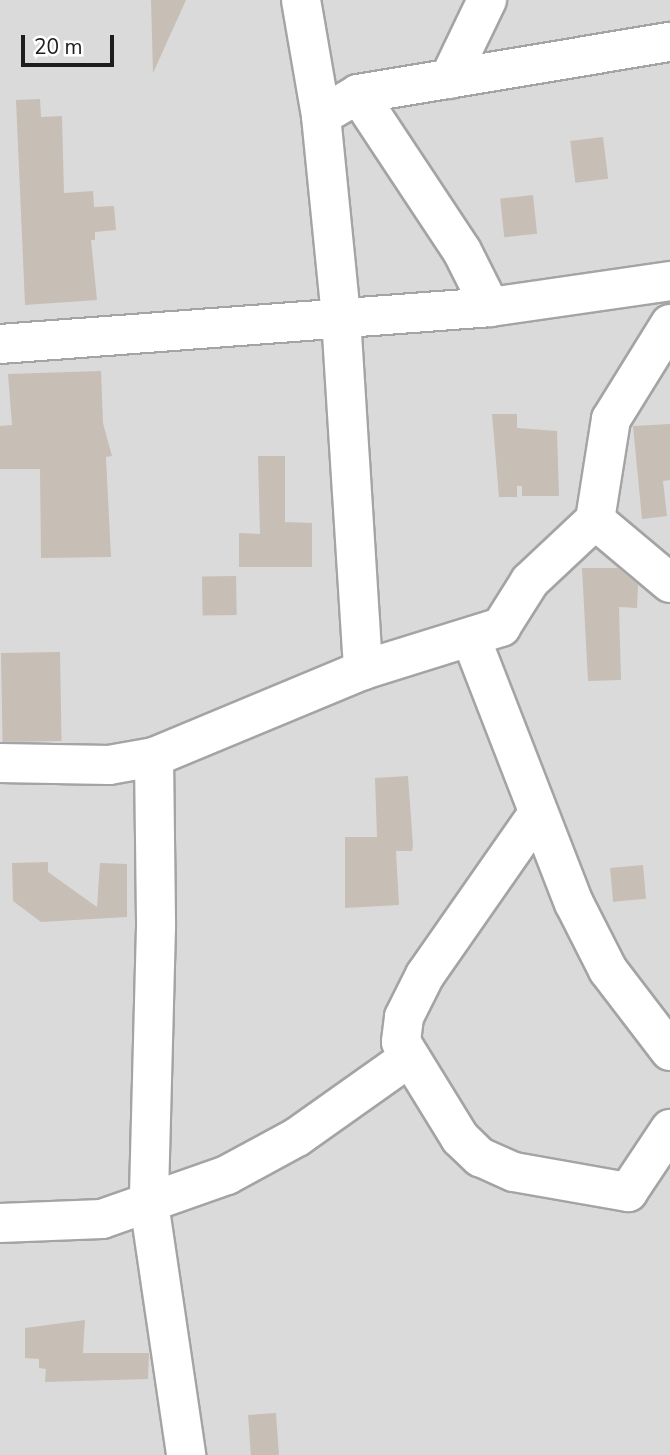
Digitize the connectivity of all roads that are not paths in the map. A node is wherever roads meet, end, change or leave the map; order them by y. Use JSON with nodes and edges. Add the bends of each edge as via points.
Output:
{"nodes":[{"id":1,"x":301,"y":0,"type":"edge"},
{"id":2,"x":486,"y":0,"type":"edge"},
{"id":3,"x":670,"y":42,"type":"edge"},
{"id":4,"x":449,"y":79,"type":"junction"},
{"id":5,"x":358,"y":94,"type":"junction"},
{"id":6,"x":321,"y":116,"type":"junction"},
{"id":7,"x":670,"y":281,"type":"edge"},
{"id":8,"x":490,"y":307,"type":"junction"},
{"id":9,"x":341,"y":318,"type":"junction"},
{"id":10,"x":670,"y":324,"type":"edge"},
{"id":11,"x":0,"y":344,"type":"edge"},
{"id":12,"x":594,"y":520,"type":"junction"},
{"id":13,"x":670,"y":583,"type":"edge"},
{"id":14,"x":471,"y":638,"type":"junction"},
{"id":15,"x":363,"y":670,"type":"junction"},
{"id":16,"x":154,"y":757,"type":"junction"},
{"id":17,"x":0,"y":763,"type":"edge"},
{"id":18,"x":536,"y":816,"type":"junction"},
{"id":19,"x":670,"y":1051,"type":"edge"},
{"id":20,"x":410,"y":1057,"type":"junction"},
{"id":21,"x":670,"y":1129,"type":"edge"},
{"id":22,"x":149,"y":1203,"type":"junction"},
{"id":23,"x":0,"y":1223,"type":"edge"},
{"id":24,"x":186,"y":1455,"type":"edge"}],
"edges":[{"from":1,"to":6,"type":"street"},
{"from":2,"to":4,"type":"street"},
{"from":3,"to":4,"type":"street"},
{"from":4,"to":5,"type":"street"},
{"from":5,"to":6,"type":"street"},
{"from":5,"to":8,"type":"street","via":[[462,251]]},
{"from":6,"to":9,"type":"street"},
{"from":7,"to":8,"type":"street"},
{"from":8,"to":9,"type":"street"},
{"from":9,"to":11,"type":"street"},
{"from":9,"to":15,"type":"street"},
{"from":10,"to":12,"type":"street","via":[[611,419]]},
{"from":12,"to":13,"type":"street"},
{"from":12,"to":14,"type":"street","via":[[530,581],[501,627]]},
{"from":14,"to":15,"type":"street"},
{"from":14,"to":18,"type":"street","via":[[527,780]]},
{"from":15,"to":16,"type":"street"},
{"from":16,"to":17,"type":"street","via":[[109,765]]},
{"from":16,"to":22,"type":"street","via":[[156,928]]},
{"from":18,"to":19,"type":"street","via":[[608,970]]},
{"from":18,"to":20,"type":"street","via":[[425,975],[404,1017],[401,1042]]},
{"from":20,"to":21,"type":"street","via":[[460,1138],[480,1157],[514,1172],[628,1192]]},
{"from":20,"to":22,"type":"street","via":[[297,1137],[227,1175]]},
{"from":22,"to":23,"type":"street","via":[[103,1219]]},
{"from":22,"to":24,"type":"street"}]}
